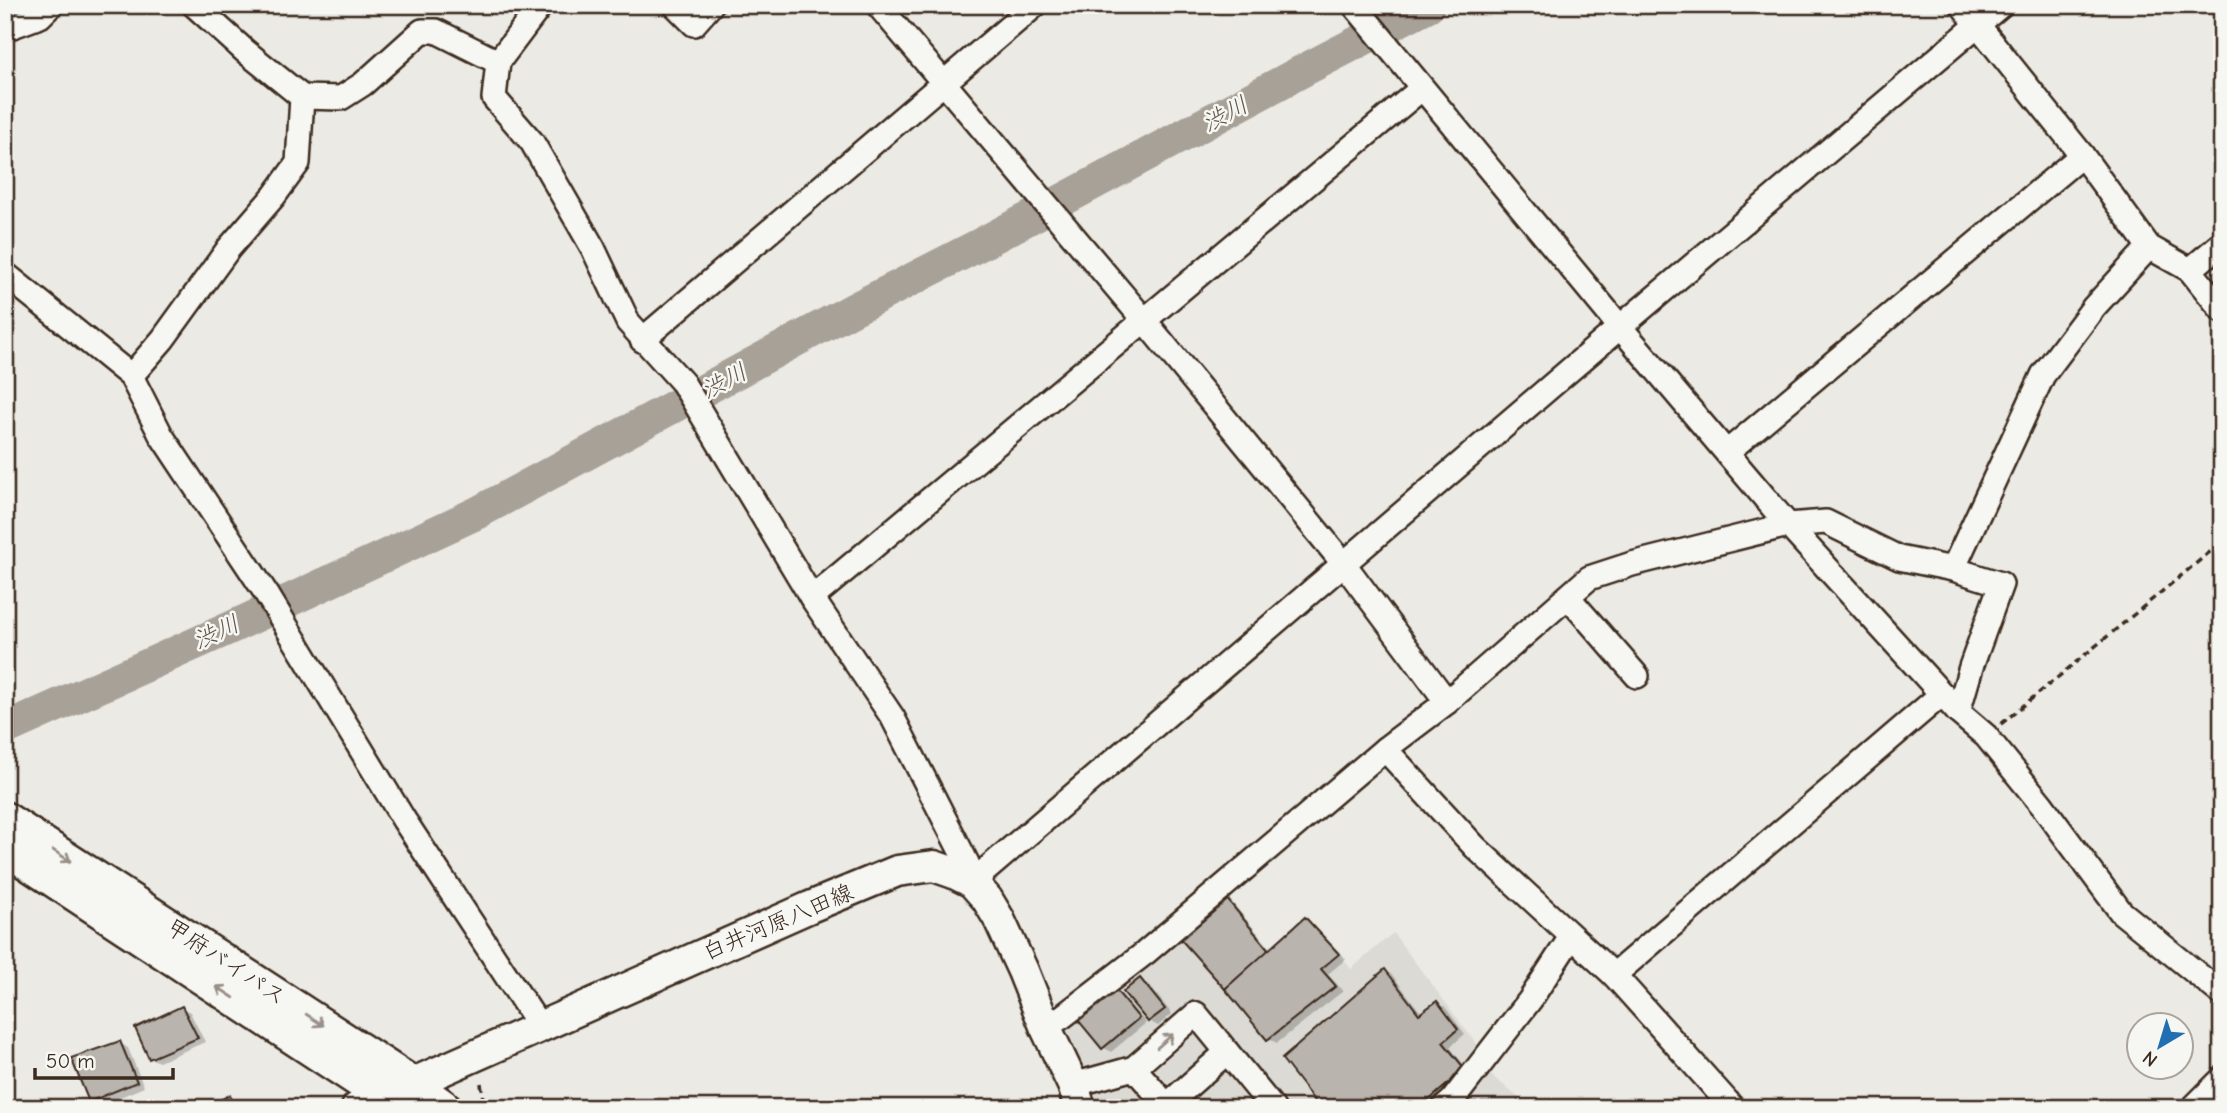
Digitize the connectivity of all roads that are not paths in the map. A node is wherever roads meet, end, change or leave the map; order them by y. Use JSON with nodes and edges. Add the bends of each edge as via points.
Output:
{"nodes":[{"id":1,"x":51,"y":5,"type":"edge"},
{"id":2,"x":194,"y":5,"type":"edge"},
{"id":3,"x":541,"y":5,"type":"edge"},
{"id":4,"x":675,"y":5,"type":"edge"},
{"id":5,"x":712,"y":5,"type":"edge"},
{"id":6,"x":878,"y":5,"type":"edge"},
{"id":7,"x":1035,"y":5,"type":"edge"},
{"id":8,"x":1962,"y":5,"type":"edge"},
{"id":9,"x":2001,"y":5,"type":"edge"},
{"id":10,"x":1360,"y":12,"type":"edge"},
{"id":11,"x":1978,"y":24,"type":"junction"},
{"id":12,"x":5,"y":29,"type":"edge"},
{"id":13,"x":498,"y":62,"type":"junction"},
{"id":14,"x":943,"y":85,"type":"junction"},
{"id":15,"x":1421,"y":89,"type":"junction"},
{"id":16,"x":302,"y":97,"type":"junction"},
{"id":17,"x":2082,"y":155,"type":"junction"},
{"id":18,"x":2222,"y":243,"type":"edge"},
{"id":19,"x":2149,"y":247,"type":"junction"},
{"id":20,"x":2190,"y":270,"type":"junction"},
{"id":21,"x":5,"y":274,"type":"edge"},
{"id":22,"x":2222,"y":310,"type":"edge"},
{"id":23,"x":1144,"y":320,"type":"junction"},
{"id":24,"x":1620,"y":327,"type":"junction"},
{"id":25,"x":642,"y":340,"type":"junction"},
{"id":26,"x":131,"y":376,"type":"junction"},
{"id":27,"x":1727,"y":452,"type":"junction"},
{"id":28,"x":1788,"y":525,"type":"junction"},
{"id":29,"x":1344,"y":564,"type":"junction"},
{"id":30,"x":1953,"y":569,"type":"junction"},
{"id":31,"x":1568,"y":597,"type":"junction"},
{"id":32,"x":813,"y":598,"type":"junction"},
{"id":33,"x":1637,"y":676,"type":"dead end"},
{"id":34,"x":1942,"y":694,"type":"junction"},
{"id":35,"x":1447,"y":702,"type":"junction"},
{"id":36,"x":1958,"y":712,"type":"junction"},
{"id":37,"x":1385,"y":749,"type":"junction"},
{"id":38,"x":5,"y":819,"type":"edge"},
{"id":39,"x":5,"y":848,"type":"edge"},
{"id":40,"x":972,"y":882,"type":"junction"},
{"id":41,"x":1572,"y":937,"type":"junction"},
{"id":42,"x":1614,"y":975,"type":"junction"},
{"id":43,"x":2222,"y":994,"type":"edge"},
{"id":44,"x":1045,"y":1026,"type":"junction"},
{"id":45,"x":540,"y":1027,"type":"junction"},
{"id":46,"x":1227,"y":1052,"type":"junction"},
{"id":47,"x":1134,"y":1068,"type":"junction"},
{"id":48,"x":2222,"y":1079,"type":"edge"},
{"id":49,"x":1077,"y":1097,"type":"edge"},
{"id":50,"x":389,"y":1099,"type":"edge"},
{"id":51,"x":1260,"y":1103,"type":"edge"},
{"id":52,"x":1168,"y":1106,"type":"edge"},
{"id":53,"x":445,"y":1108,"type":"edge"},
{"id":54,"x":1444,"y":1108,"type":"edge"},
{"id":55,"x":1733,"y":1108,"type":"edge"},
{"id":56,"x":2193,"y":1108,"type":"edge"}],
"edges":[{"from":1,"to":12,"type":"street","via":[[40,16]]},
{"from":2,"to":16,"type":"street"},
{"from":3,"to":13,"type":"street"},
{"from":4,"to":5,"type":"street","via":[[694,24]]},
{"from":6,"to":14,"type":"street"},
{"from":7,"to":14,"type":"street"},
{"from":8,"to":11,"type":"street"},
{"from":9,"to":11,"type":"street"},
{"from":10,"to":15,"type":"street"},
{"from":11,"to":17,"type":"street"},
{"from":11,"to":24,"type":"street"},
{"from":13,"to":16,"type":"street","via":[[436,31],[422,31],[341,98]]},
{"from":13,"to":25,"type":"street","via":[[494,98],[532,142]]},
{"from":14,"to":23,"type":"street"},
{"from":14,"to":25,"type":"street"},
{"from":15,"to":23,"type":"street"},
{"from":15,"to":24,"type":"street"},
{"from":16,"to":26,"type":"street","via":[[298,163]]},
{"from":17,"to":19,"type":"street"},
{"from":17,"to":27,"type":"street"},
{"from":18,"to":20,"type":"street"},
{"from":19,"to":20,"type":"street"},
{"from":19,"to":30,"type":"street","via":[[2094,307],[2043,375]]},
{"from":20,"to":22,"type":"street"},
{"from":21,"to":26,"type":"street"},
{"from":23,"to":29,"type":"street"},
{"from":23,"to":32,"type":"street"},
{"from":24,"to":27,"type":"street"},
{"from":24,"to":29,"type":"street"},
{"from":25,"to":32,"type":"street","via":[[683,383]]},
{"from":26,"to":45,"type":"street","via":[[161,435]]},
{"from":27,"to":28,"type":"street"},
{"from":28,"to":30,"type":"street","via":[[1826,522],[1899,558]]},
{"from":28,"to":31,"type":"street","via":[[1622,568],[1589,579]]},
{"from":28,"to":34,"type":"street"},
{"from":29,"to":35,"type":"street"},
{"from":29,"to":40,"type":"street"},
{"from":30,"to":36,"type":"street","via":[[2001,584]]},
{"from":31,"to":33,"type":"street"},
{"from":31,"to":35,"type":"street"},
{"from":32,"to":40,"type":"street","via":[[893,718],[967,863]]},
{"from":34,"to":36,"type":"street"},
{"from":34,"to":42,"type":"street"},
{"from":35,"to":37,"type":"street"},
{"from":36,"to":43,"type":"street","via":[[1986,736],[2120,912]]},
{"from":37,"to":41,"type":"street","via":[[1475,846]]},
{"from":37,"to":44,"type":"street","via":[[1102,988]]},
{"from":38,"to":50,"type":"highway","name":"甲府バイパス","one_way":true},
{"from":50,"to":39,"type":"highway","name":"甲府バイパス","one_way":true},
{"from":40,"to":44,"type":"main road","name":"白井河原八田線","via":[[999,919]]},
{"from":40,"to":45,"type":"main road","name":"白井河原八田線","via":[[934,866],[897,871]]},
{"from":41,"to":42,"type":"street"},
{"from":41,"to":54,"type":"street","via":[[1530,1000]]},
{"from":42,"to":55,"type":"street"},
{"from":44,"to":49,"type":"main road","name":"白井河原八田線"},
{"from":45,"to":50,"type":"main road","name":"白井河原八田線"},
{"from":47,"to":46,"type":"street","one_way":true,"via":[[1196,1014]]},
{"from":46,"to":51,"type":"street"},
{"from":46,"to":52,"type":"street"},
{"from":47,"to":49,"type":"street"},
{"from":47,"to":52,"type":"street"},
{"from":48,"to":56,"type":"street"},
{"from":50,"to":53,"type":"highway","name":"甲府バイパス"}]}
